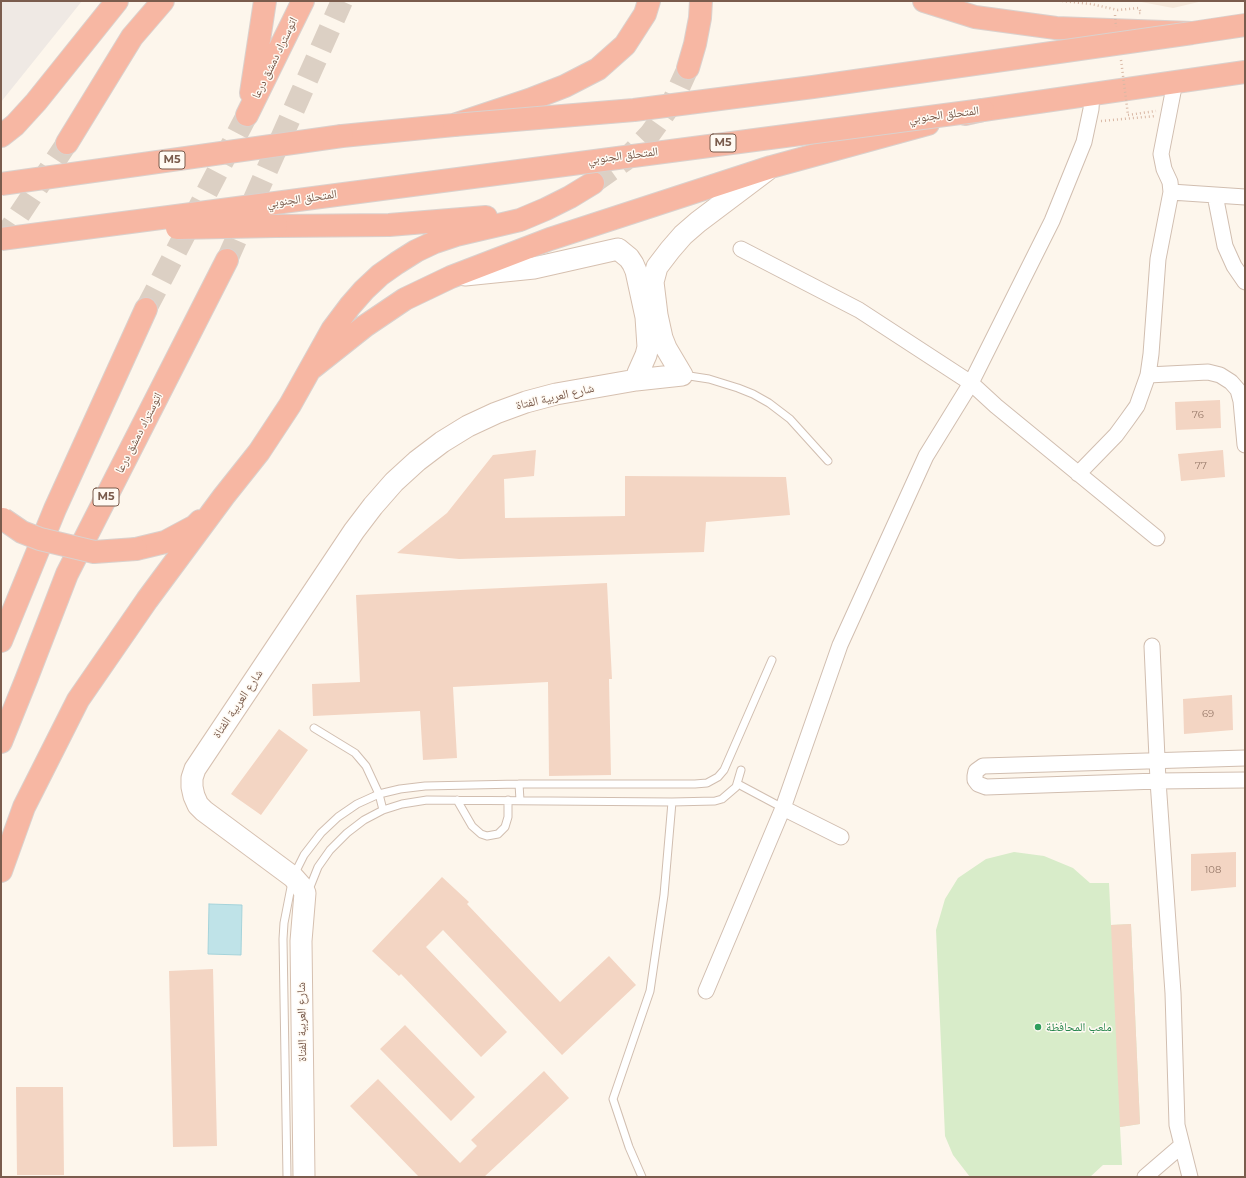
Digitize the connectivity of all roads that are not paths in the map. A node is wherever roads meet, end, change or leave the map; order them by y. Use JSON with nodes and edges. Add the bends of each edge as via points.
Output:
{"nodes":[{"id":1,"x":117,"y":1,"type":"edge"},
{"id":2,"x":152,"y":1,"type":"edge"},
{"id":3,"x":163,"y":1,"type":"edge"},
{"id":4,"x":265,"y":1,"type":"edge"},
{"id":5,"x":303,"y":1,"type":"edge"},
{"id":6,"x":650,"y":1,"type":"edge"},
{"id":7,"x":701,"y":1,"type":"edge"},
{"id":8,"x":924,"y":1,"type":"edge"},
{"id":9,"x":950,"y":1,"type":"edge"},
{"id":10,"x":976,"y":17,"type":"junction"},
{"id":11,"x":1245,"y":25,"type":"edge"},
{"id":12,"x":1192,"y":33,"type":"junction"},
{"id":13,"x":132,"y":37,"type":"junction"},
{"id":14,"x":688,"y":68,"type":"tunnel mouth"},
{"id":15,"x":1245,"y":72,"type":"edge"},
{"id":16,"x":1175,"y":82,"type":"junction"},
{"id":17,"x":1092,"y":93,"type":"junction"},
{"id":18,"x":983,"y":110,"type":"junction"},
{"id":19,"x":454,"y":125,"type":"junction"},
{"id":20,"x":1,"y":136,"type":"edge"},
{"id":21,"x":66,"y":143,"type":"tunnel mouth"},
{"id":22,"x":771,"y":167,"type":"junction"},
{"id":23,"x":593,"y":183,"type":"tunnel mouth"},
{"id":24,"x":1,"y":184,"type":"edge"},
{"id":25,"x":1171,"y":192,"type":"junction"},
{"id":26,"x":1216,"y":195,"type":"junction"},
{"id":27,"x":1245,"y":197,"type":"edge"},
{"id":28,"x":546,"y":209,"type":"junction"},
{"id":29,"x":96,"y":227,"type":"junction"},
{"id":30,"x":1,"y":239,"type":"edge"},
{"id":31,"x":741,"y":248,"type":"dead end"},
{"id":32,"x":227,"y":260,"type":"tunnel mouth"},
{"id":33,"x":451,"y":277,"type":"junction"},
{"id":34,"x":1245,"y":282,"type":"edge"},
{"id":35,"x":146,"y":310,"type":"tunnel mouth"},
{"id":36,"x":651,"y":316,"type":"junction"},
{"id":37,"x":312,"y":368,"type":"junction"},
{"id":38,"x":682,"y":375,"type":"junction"},
{"id":39,"x":1148,"y":375,"type":"junction"},
{"id":40,"x":636,"y":380,"type":"junction"},
{"id":41,"x":971,"y":383,"type":"junction"},
{"id":42,"x":1245,"y":445,"type":"edge"},
{"id":43,"x":828,"y":461,"type":"dead end"},
{"id":44,"x":1078,"y":474,"type":"junction"},
{"id":45,"x":224,"y":496,"type":"junction"},
{"id":46,"x":2,"y":518,"type":"edge"},
{"id":47,"x":1157,"y":538,"type":"dead end"},
{"id":48,"x":1,"y":641,"type":"edge"},
{"id":49,"x":1152,"y":646,"type":"dead end"},
{"id":50,"x":772,"y":660,"type":"dead end"},
{"id":51,"x":314,"y":728,"type":"dead end"},
{"id":52,"x":1,"y":742,"type":"edge"},
{"id":53,"x":1245,"y":758,"type":"edge"},
{"id":54,"x":1157,"y":760,"type":"junction"},
{"id":55,"x":741,"y":770,"type":"dead end"},
{"id":56,"x":1245,"y":780,"type":"edge"},
{"id":57,"x":1158,"y":781,"type":"junction"},
{"id":58,"x":519,"y":784,"type":"junction"},
{"id":59,"x":738,"y":784,"type":"junction"},
{"id":60,"x":378,"y":794,"type":"junction"},
{"id":61,"x":457,"y":800,"type":"junction"},
{"id":62,"x":508,"y":800,"type":"junction"},
{"id":63,"x":520,"y":800,"type":"junction"},
{"id":64,"x":672,"y":802,"type":"junction"},
{"id":65,"x":783,"y":808,"type":"junction"},
{"id":66,"x":383,"y":810,"type":"junction"},
{"id":67,"x":841,"y":837,"type":"dead end"},
{"id":68,"x":1,"y":871,"type":"edge"},
{"id":69,"x":292,"y":877,"type":"junction"},
{"id":70,"x":305,"y":900,"type":"junction"},
{"id":71,"x":706,"y":991,"type":"dead end"},
{"id":72,"x":1181,"y":1146,"type":"junction"},
{"id":73,"x":295,"y":1174,"type":"edge"},
{"id":74,"x":642,"y":1177,"type":"edge"},
{"id":75,"x":1145,"y":1177,"type":"edge"},
{"id":76,"x":1190,"y":1177,"type":"edge"}],
"edges":[{"from":1,"to":20,"type":"highway","via":[[36,102]]},
{"from":2,"to":13,"type":"highway"},
{"from":3,"to":13,"type":"highway"},
{"from":4,"to":5,"type":"highway","name":"اتوستراد دمشق درعا","via":[[248,114]]},
{"from":6,"to":19,"type":"highway","via":[[645,14],[625,45],[598,70],[565,86]]},
{"from":7,"to":14,"type":"highway","via":[[695,44]]},
{"from":8,"to":10,"type":"highway"},
{"from":9,"to":10,"type":"highway"},
{"from":10,"to":12,"type":"highway","via":[[1056,28]]},
{"from":11,"to":12,"type":"highway"},
{"from":12,"to":19,"type":"highway","bridge":true,"via":[[634,110]]},
{"from":13,"to":21,"type":"highway"},
{"from":15,"to":16,"type":"highway","name":"المتحلق الجنوبي"},
{"from":16,"to":17,"type":"highway","name":"المتحلق الجنوبي"},
{"from":16,"to":25,"type":"street","via":[[1161,154]]},
{"from":17,"to":18,"type":"highway","name":"المتحلق الجنوبي"},
{"from":17,"to":41,"type":"street","via":[[1084,142],[1052,220]]},
{"from":18,"to":22,"type":"highway"},
{"from":18,"to":29,"type":"highway","name":"المتحلق الجنوبي","number":"M5","bridge":true},
{"from":19,"to":24,"type":"highway","number":"M5","bridge":true,"via":[[342,136]]},
{"from":22,"to":33,"type":"highway","via":[[550,239]]},
{"from":22,"to":36,"type":"street","via":[[698,222],[670,250],[657,267]]},
{"from":23,"to":28,"type":"highway"},
{"from":25,"to":26,"type":"street"},
{"from":25,"to":39,"type":"street","via":[[1158,259]]},
{"from":26,"to":27,"type":"street"},
{"from":26,"to":34,"type":"street","via":[[1225,246]]},
{"from":28,"to":29,"type":"highway","bridge":true,"via":[[389,225]]},
{"from":28,"to":37,"type":"highway","via":[[520,220],[436,242],[397,262],[380,275],[350,306],[332,330]]},
{"from":29,"to":30,"type":"highway","name":"المتحلق الجنوبي","number":"M5","bridge":true},
{"from":31,"to":41,"type":"street","via":[[859,310]]},
{"from":32,"to":52,"type":"highway","name":"اتوستراد دمشق درعا","number":"M5","via":[[67,574]]},
{"from":33,"to":36,"type":"street","via":[[534,268],[618,249],[633,264]]},
{"from":33,"to":37,"type":"highway","via":[[405,299],[365,326]]},
{"from":35,"to":48,"type":"highway","via":[[55,509]]},
{"from":36,"to":38,"type":"street"},
{"from":36,"to":40,"type":"street","via":[[646,356]]},
{"from":37,"to":45,"type":"highway","via":[[259,452]]},
{"from":38,"to":40,"type":"street","name":"شارع العربية الفتاة"},
{"from":38,"to":43,"type":"lane","via":[[738,388],[769,403],[790,419]]},
{"from":39,"to":42,"type":"street","via":[[1208,372],[1220,375],[1231,382],[1238,390],[1241,401]]},
{"from":39,"to":44,"type":"street","via":[[1137,406],[1116,435]]},
{"from":40,"to":69,"type":"street","name":"شارع العربية الفتاة","via":[[526,402],[468,426],[442,442],[394,482],[354,531],[195,769],[192,778],[194,796],[204,812]]},
{"from":41,"to":44,"type":"street"},
{"from":41,"to":65,"type":"street","via":[[926,456],[843,638]]},
{"from":44,"to":47,"type":"street"},
{"from":45,"to":46,"type":"highway","bridge":true,"via":[[195,526],[165,542],[136,548],[94,552],[40,539],[22,532]]},
{"from":45,"to":68,"type":"highway","via":[[147,600],[78,700],[24,808]]},
{"from":49,"to":54,"type":"street"},
{"from":50,"to":58,"type":"lane","via":[[724,770],[707,783]]},
{"from":51,"to":60,"type":"lane","via":[[355,753],[366,766]]},
{"from":53,"to":54,"type":"street"},
{"from":54,"to":57,"type":"street"},
{"from":54,"to":57,"type":"street","via":[[983,766],[976,772],[975,780],[986,787]]},
{"from":55,"to":59,"type":"lane"},
{"from":56,"to":57,"type":"street"},
{"from":57,"to":72,"type":"street","via":[[1173,993],[1177,1125]]},
{"from":58,"to":60,"type":"lane","via":[[425,786]]},
{"from":58,"to":63,"type":"lane"},
{"from":59,"to":64,"type":"lane","via":[[719,800]]},
{"from":59,"to":65,"type":"lane"},
{"from":60,"to":66,"type":"lane"},
{"from":60,"to":69,"type":"lane","via":[[357,804],[321,833],[304,855]]},
{"from":61,"to":62,"type":"lane"},
{"from":61,"to":62,"type":"lane","via":[[472,826],[487,836],[498,834],[505,826]]},
{"from":61,"to":66,"type":"lane","via":[[427,800]]},
{"from":62,"to":63,"type":"lane"},
{"from":63,"to":64,"type":"lane"},
{"from":64,"to":74,"type":"lane","via":[[664,895],[650,991],[613,1099]]},
{"from":65,"to":67,"type":"street"},
{"from":65,"to":71,"type":"street"},
{"from":66,"to":70,"type":"lane","via":[[364,820],[330,850],[318,867]]},
{"from":69,"to":70,"type":"street","name":"شارع العربية الفتاة","via":[[305,893]]},
{"from":69,"to":73,"type":"lane","via":[[283,939]]},
{"from":70,"to":73,"type":"street","name":"شارع العربية الفتاة","via":[[301,941]]},
{"from":72,"to":75,"type":"street"},
{"from":72,"to":76,"type":"street"}]}
